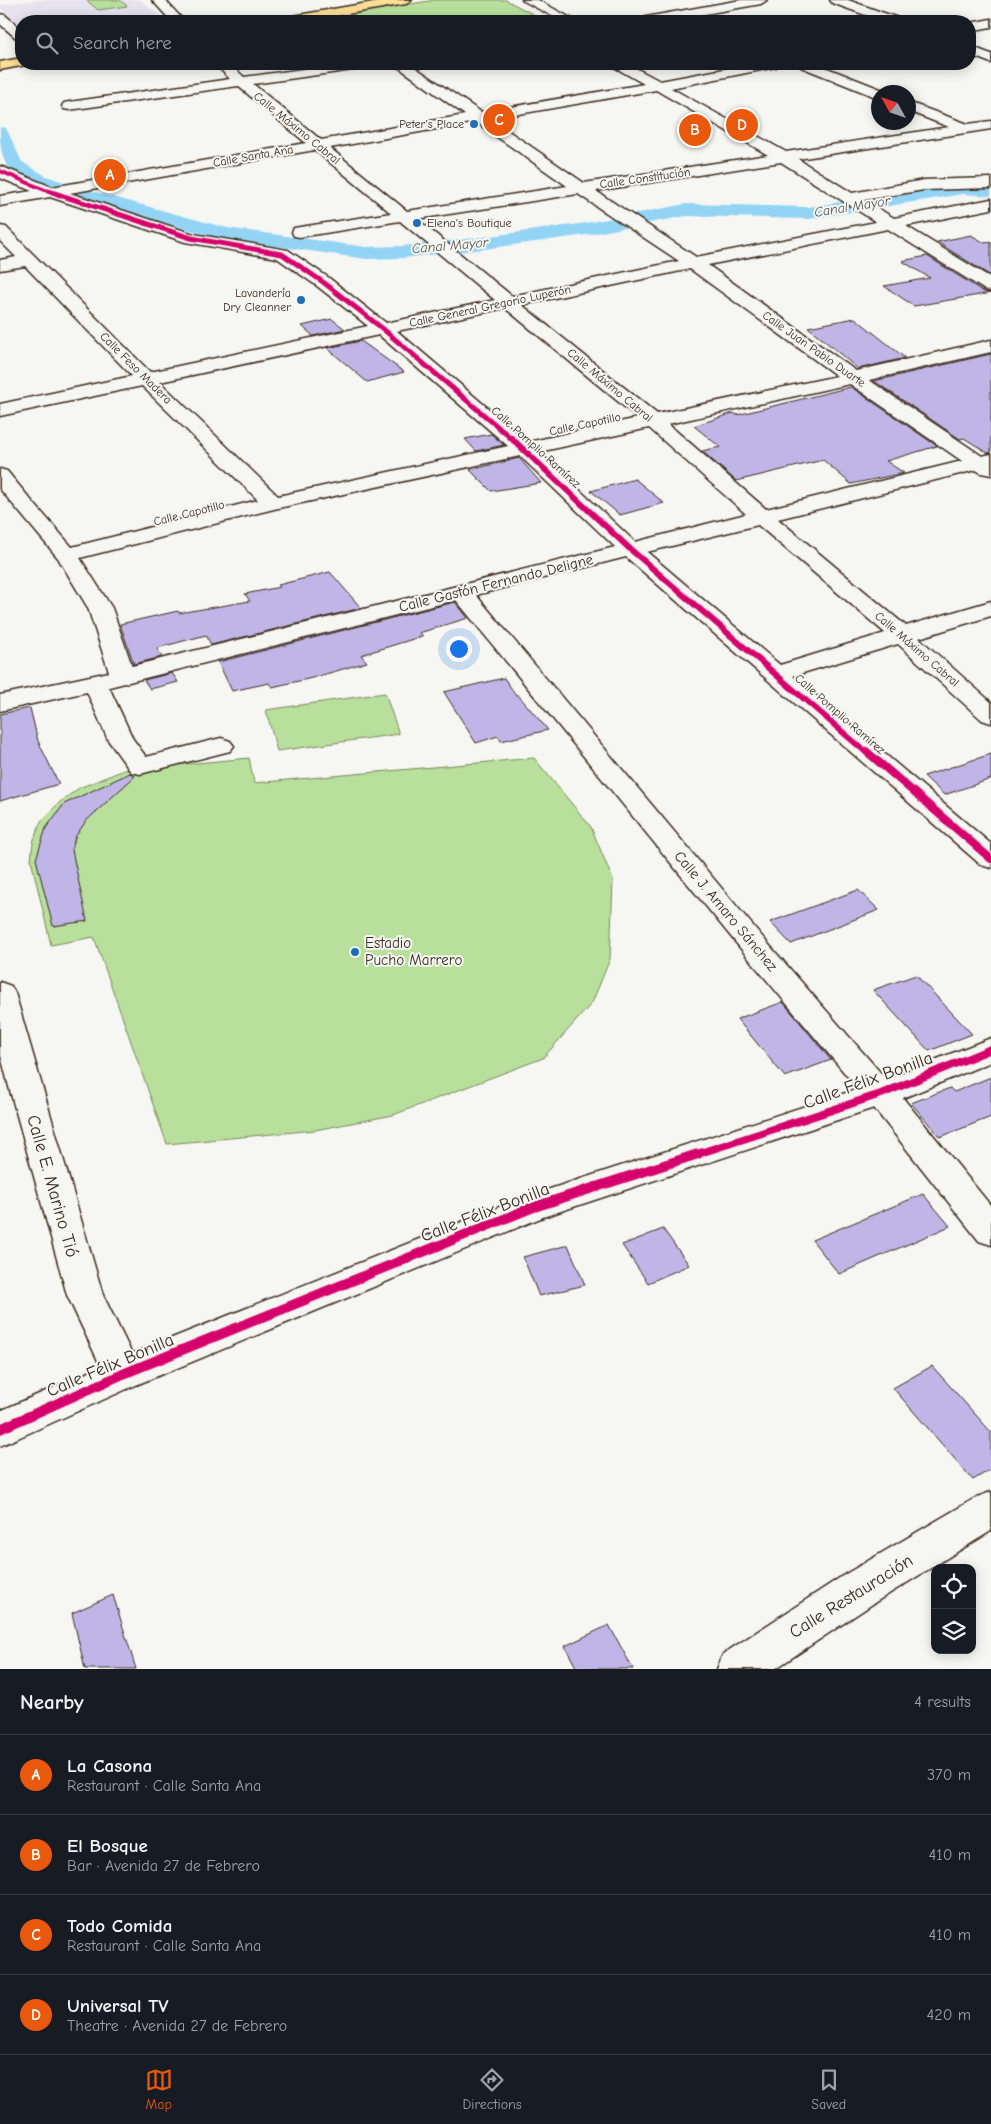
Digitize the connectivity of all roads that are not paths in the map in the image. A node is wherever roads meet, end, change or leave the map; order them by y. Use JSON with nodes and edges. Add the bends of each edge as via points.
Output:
{"nodes":[{"id":1,"x":158,"y":0,"type":"edge"},
{"id":2,"x":406,"y":0,"type":"edge"},
{"id":3,"x":528,"y":0,"type":"edge"},
{"id":4,"x":761,"y":0,"type":"edge"},
{"id":5,"x":836,"y":0,"type":"edge"},
{"id":6,"x":657,"y":4,"type":"dead end"},
{"id":7,"x":313,"y":5,"type":"dead end"},
{"id":8,"x":684,"y":14,"type":"junction"},
{"id":9,"x":172,"y":15,"type":"edge"},
{"id":10,"x":330,"y":15,"type":"edge"},
{"id":11,"x":347,"y":15,"type":"edge"},
{"id":12,"x":558,"y":15,"type":"edge"},
{"id":13,"x":679,"y":15,"type":"edge"},
{"id":14,"x":877,"y":15,"type":"edge"},
{"id":15,"x":0,"y":18,"type":"edge"},
{"id":16,"x":991,"y":23,"type":"edge"},
{"id":17,"x":976,"y":26,"type":"edge"},
{"id":18,"x":15,"y":30,"type":"edge"},
{"id":19,"x":976,"y":53,"type":"edge"},
{"id":20,"x":991,"y":59,"type":"edge"},
{"id":21,"x":15,"y":63,"type":"edge"},
{"id":22,"x":0,"y":66,"type":"edge"},
{"id":23,"x":228,"y":70,"type":"edge"},
{"id":24,"x":322,"y":70,"type":"edge"},
{"id":25,"x":410,"y":70,"type":"edge"},
{"id":26,"x":629,"y":70,"type":"edge"},
{"id":27,"x":740,"y":70,"type":"edge"},
{"id":28,"x":821,"y":70,"type":"edge"},
{"id":29,"x":240,"y":81,"type":"junction"},
{"id":30,"x":657,"y":86,"type":"junction"},
{"id":31,"x":871,"y":90,"type":"edge"},
{"id":32,"x":69,"y":106,"type":"dead end"},
{"id":33,"x":916,"y":109,"type":"edge"},
{"id":34,"x":480,"y":117,"type":"junction"},
{"id":35,"x":991,"y":124,"type":"edge"},
{"id":36,"x":965,"y":129,"type":"junction"},
{"id":37,"x":991,"y":140,"type":"edge"},
{"id":38,"x":318,"y":145,"type":"junction"},
{"id":39,"x":785,"y":158,"type":"junction"},
{"id":40,"x":0,"y":171,"type":"edge"},
{"id":41,"x":991,"y":183,"type":"edge"},
{"id":42,"x":579,"y":187,"type":"junction"},
{"id":43,"x":54,"y":192,"type":"junction"},
{"id":44,"x":852,"y":199,"type":"junction"},
{"id":45,"x":0,"y":201,"type":"edge"},
{"id":46,"x":991,"y":204,"type":"edge"},
{"id":47,"x":403,"y":215,"type":"junction"},
{"id":48,"x":885,"y":220,"type":"junction"},
{"id":49,"x":0,"y":231,"type":"edge"},
{"id":50,"x":300,"y":232,"type":"dead end"},
{"id":51,"x":30,"y":260,"type":"junction"},
{"id":52,"x":693,"y":263,"type":"junction"},
{"id":53,"x":0,"y":265,"type":"edge"},
{"id":54,"x":991,"y":286,"type":"edge"},
{"id":55,"x":508,"y":301,"type":"junction"},
{"id":56,"x":383,"y":329,"type":"junction"},
{"id":57,"x":991,"y":346,"type":"edge"},
{"id":58,"x":853,"y":378,"type":"junction"},
{"id":59,"x":147,"y":380,"type":"junction"},
{"id":60,"x":0,"y":410,"type":"edge"},
{"id":61,"x":653,"y":421,"type":"junction"},
{"id":62,"x":524,"y":449,"type":"junction"},
{"id":63,"x":987,"y":465,"type":"edge"},
{"id":64,"x":0,"y":476,"type":"edge"},
{"id":65,"x":273,"y":503,"type":"junction"},
{"id":66,"x":23,"y":505,"type":"junction"},
{"id":67,"x":0,"y":510,"type":"edge"},
{"id":68,"x":761,"y":516,"type":"junction"},
{"id":69,"x":630,"y":549,"type":"junction"},
{"id":70,"x":67,"y":555,"type":"junction"},
{"id":71,"x":461,"y":592,"type":"junction"},
{"id":72,"x":991,"y":608,"type":"edge"},
{"id":73,"x":903,"y":636,"type":"junction"},
{"id":74,"x":775,"y":674,"type":"junction"},
{"id":75,"x":123,"y":676,"type":"junction"},
{"id":76,"x":95,"y":683,"type":"junction"},
{"id":77,"x":0,"y":703,"type":"edge"},
{"id":78,"x":990,"y":714,"type":"edge"},
{"id":79,"x":221,"y":746,"type":"dead end"},
{"id":80,"x":991,"y":859,"type":"edge"},
{"id":81,"x":0,"y":993,"type":"edge"},
{"id":82,"x":991,"y":1050,"type":"edge"},
{"id":83,"x":881,"y":1094,"type":"junction"},
{"id":84,"x":991,"y":1231,"type":"edge"},
{"id":85,"x":123,"y":1374,"type":"junction"},
{"id":86,"x":0,"y":1429,"type":"edge"},
{"id":87,"x":991,"y":1510,"type":"edge"},
{"id":88,"x":738,"y":1669,"type":"edge"}],
"edges":[{"from":1,"to":9,"type":"street"},
{"from":2,"to":11,"type":"main road"},
{"from":3,"to":12,"type":"street"},
{"from":4,"to":8,"type":"street"},
{"from":5,"to":14,"type":"street"},
{"from":6,"to":8,"type":"street"},
{"from":7,"to":10,"type":"main road"},
{"from":8,"to":13,"type":"street"},
{"from":15,"to":18,"type":"street"},
{"from":16,"to":17,"type":"street"},
{"from":19,"to":20,"type":"street"},
{"from":21,"to":22,"type":"main road"},
{"from":23,"to":29,"type":"street","name":"Calle Máximo Cabral"},
{"from":24,"to":29,"type":"street"},
{"from":25,"to":34,"type":"street"},
{"from":26,"to":30,"type":"street"},
{"from":27,"to":30,"type":"street","name":"Calle Santa Ana"},
{"from":28,"to":31,"type":"street"},
{"from":29,"to":32,"type":"street"},
{"from":29,"to":38,"type":"street","name":"Calle Máximo Cabral"},
{"from":30,"to":34,"type":"street","name":"Calle Santa Ana"},
{"from":30,"to":39,"type":"street"},
{"from":33,"to":36,"type":"street"},
{"from":34,"to":38,"type":"street","name":"Calle Santa Ana"},
{"from":34,"to":42,"type":"street"},
{"from":35,"to":36,"type":"street","name":"Calle Constitución"},
{"from":36,"to":37,"type":"street"},
{"from":36,"to":39,"type":"street","name":"Calle Constitución"},
{"from":38,"to":43,"type":"street","name":"Calle Santa Ana"},
{"from":38,"to":47,"type":"street","name":"Calle Máximo Cabral"},
{"from":39,"to":42,"type":"street","name":"Calle Constitución"},
{"from":39,"to":44,"type":"street"},
{"from":40,"to":43,"type":"street","name":"Calle Pomplio Ramírez"},
{"from":41,"to":44,"type":"street","via":[[924,185]]},
{"from":42,"to":47,"type":"street","name":"Calle Constitución"},
{"from":42,"to":52,"type":"street","name":"Calle Juan Pablo Duarte"},
{"from":43,"to":45,"type":"street","name":"Calle Santa Ana"},
{"from":43,"to":56,"type":"street","name":"Calle Pomplio Ramírez","via":[[191,238],[282,254]]},
{"from":44,"to":48,"type":"street"},
{"from":46,"to":48,"type":"street","name":"Calle General Gregorio Luperón"},
{"from":47,"to":50,"type":"street","name":"Calle Constitución"},
{"from":47,"to":55,"type":"street","name":"Calle Máximo Cabral"},
{"from":48,"to":52,"type":"street","name":"Calle General Gregorio Luperón"},
{"from":48,"to":54,"type":"street"},
{"from":49,"to":51,"type":"street","name":"Calle Feso Madera"},
{"from":51,"to":53,"type":"street"},
{"from":51,"to":59,"type":"street","name":"Calle Feso Madera"},
{"from":52,"to":55,"type":"street","name":"Calle General Gregorio Luperón"},
{"from":52,"to":58,"type":"street","name":"Calle Juan Pablo Duarte"},
{"from":55,"to":56,"type":"street","name":"Calle General Gregorio Luperón"},
{"from":55,"to":61,"type":"street","name":"Calle Máximo Cabral"},
{"from":56,"to":59,"type":"street","name":"Calle General Gregorio Luperón"},
{"from":56,"to":62,"type":"street","name":"Calle Pomplio Ramírez"},
{"from":57,"to":58,"type":"street","name":"Calle Capotillo"},
{"from":58,"to":61,"type":"street","name":"Calle Capotillo"},
{"from":58,"to":63,"type":"street","name":"Calle Juan Pablo Duarte"},
{"from":59,"to":60,"type":"street","name":"Calle General Gregorio Luperón"},
{"from":59,"to":65,"type":"street","name":"Calle Feso Madera"},
{"from":61,"to":62,"type":"street","name":"Calle Capotillo"},
{"from":61,"to":68,"type":"street","name":"Calle Máximo Cabral"},
{"from":62,"to":65,"type":"street","name":"Calle Capotillo"},
{"from":62,"to":69,"type":"street","name":"Calle Pomplio Ramírez"},
{"from":63,"to":68,"type":"street","name":"Calle Gastón Fernando Deligne"},
{"from":64,"to":66,"type":"street"},
{"from":65,"to":70,"type":"street","name":"Calle Capotillo"},
{"from":66,"to":67,"type":"street"},
{"from":66,"to":70,"type":"street"},
{"from":68,"to":69,"type":"street","name":"Calle Gastón Fernando Deligne"},
{"from":68,"to":73,"type":"street","name":"Calle Máximo Cabral"},
{"from":69,"to":71,"type":"street","name":"Calle Gastón Fernando Deligne"},
{"from":69,"to":74,"type":"street","name":"Calle Pomplio Ramírez"},
{"from":70,"to":75,"type":"street","via":[[100,608]]},
{"from":71,"to":75,"type":"street","name":"Calle Gastón Fernando Deligne"},
{"from":71,"to":83,"type":"street","name":"Calle J. Amaro Sánchez"},
{"from":72,"to":73,"type":"street"},
{"from":73,"to":74,"type":"street"},
{"from":73,"to":78,"type":"street","name":"Calle Máximo Cabral"},
{"from":74,"to":80,"type":"street","name":"Calle Pomplio Ramírez"},
{"from":75,"to":76,"type":"street","name":"Calle Gastón Fernando Deligne"},
{"from":76,"to":77,"type":"street","name":"Calle Gastón Fernando Deligne"},
{"from":76,"to":79,"type":"street","via":[[121,740],[140,766]]},
{"from":81,"to":85,"type":"street","name":"Calle E. Marino Tió","via":[[85,1294]]},
{"from":82,"to":83,"type":"street","name":"Calle Félix Bonilla"},
{"from":83,"to":84,"type":"street","name":"Calle J. Amaro Sánchez"},
{"from":83,"to":85,"type":"street","name":"Calle Félix Bonilla","via":[[530,1208]]},
{"from":85,"to":86,"type":"street","name":"Calle Félix Bonilla"},
{"from":87,"to":88,"type":"street","name":"Calle Restauración","via":[[860,1589]]}]}
